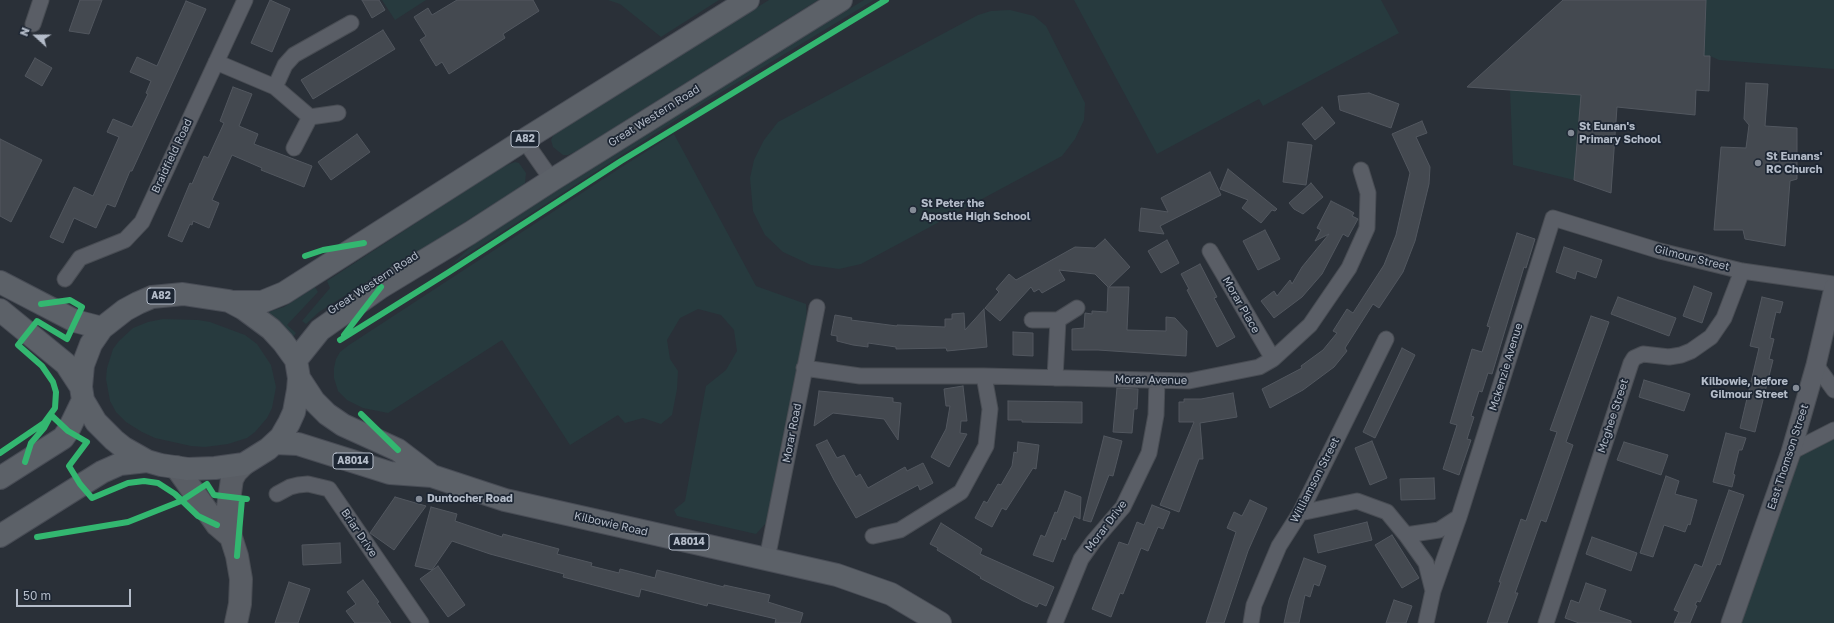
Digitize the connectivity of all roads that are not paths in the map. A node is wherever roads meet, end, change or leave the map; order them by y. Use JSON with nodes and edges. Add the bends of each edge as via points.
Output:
{"nodes":[{"id":1,"x":41,"y":0,"type":"edge"},
{"id":2,"x":245,"y":0,"type":"edge"},
{"id":3,"x":748,"y":0,"type":"edge"},
{"id":4,"x":841,"y":0,"type":"edge"},
{"id":5,"x":351,"y":23,"type":"dead end"},
{"id":6,"x":33,"y":24,"type":"dead end"},
{"id":7,"x":216,"y":62,"type":"junction"},
{"id":8,"x":275,"y":87,"type":"junction"},
{"id":9,"x":338,"y":113,"type":"dead end"},
{"id":10,"x":310,"y":117,"type":"junction"},
{"id":11,"x":524,"y":140,"type":"junction"},
{"id":12,"x":294,"y":148,"type":"dead end"},
{"id":13,"x":1361,"y":170,"type":"dead end"},
{"id":14,"x":552,"y":180,"type":"junction"},
{"id":15,"x":1553,"y":218,"type":"joint"},
{"id":16,"x":1210,"y":251,"type":"dead end"},
{"id":17,"x":1742,"y":271,"type":"junction"},
{"id":18,"x":65,"y":279,"type":"dead end"},
{"id":19,"x":0,"y":282,"type":"edge"},
{"id":20,"x":1834,"y":284,"type":"edge"},
{"id":21,"x":1834,"y":288,"type":"edge"},
{"id":22,"x":229,"y":302,"type":"junction"},
{"id":23,"x":817,"y":307,"type":"dead end"},
{"id":24,"x":1077,"y":308,"type":"dead end"},
{"id":25,"x":0,"y":310,"type":"edge"},
{"id":26,"x":1032,"y":320,"type":"dead end"},
{"id":27,"x":1058,"y":320,"type":"junction"},
{"id":28,"x":102,"y":328,"type":"junction"},
{"id":29,"x":1386,"y":339,"type":"dead end"},
{"id":30,"x":1273,"y":359,"type":"junction"},
{"id":31,"x":1816,"y":365,"type":"junction"},
{"id":32,"x":804,"y":368,"type":"junction"},
{"id":33,"x":297,"y":369,"type":"junction"},
{"id":34,"x":984,"y":376,"type":"junction"},
{"id":35,"x":1055,"y":378,"type":"junction"},
{"id":36,"x":1156,"y":380,"type":"junction"},
{"id":37,"x":1834,"y":390,"type":"edge"},
{"id":38,"x":82,"y":394,"type":"junction"},
{"id":39,"x":1834,"y":430,"type":"edge"},
{"id":40,"x":275,"y":443,"type":"junction"},
{"id":41,"x":1791,"y":452,"type":"junction"},
{"id":42,"x":147,"y":460,"type":"junction"},
{"id":43,"x":244,"y":464,"type":"junction"},
{"id":44,"x":176,"y":467,"type":"junction"},
{"id":45,"x":432,"y":476,"type":"junction"},
{"id":46,"x":0,"y":478,"type":"edge"},
{"id":47,"x":276,"y":494,"type":"dead end"},
{"id":48,"x":1300,"y":513,"type":"junction"},
{"id":49,"x":1459,"y":517,"type":"junction"},
{"id":50,"x":1406,"y":535,"type":"junction"},
{"id":51,"x":0,"y":536,"type":"edge"},
{"id":52,"x":873,"y":536,"type":"dead end"},
{"id":53,"x":231,"y":537,"type":"junction"},
{"id":54,"x":767,"y":559,"type":"junction"},
{"id":55,"x":1433,"y":591,"type":"junction"},
{"id":56,"x":236,"y":623,"type":"edge"},
{"id":57,"x":421,"y":623,"type":"edge"},
{"id":58,"x":940,"y":623,"type":"edge"},
{"id":59,"x":1055,"y":623,"type":"edge"},
{"id":60,"x":1251,"y":623,"type":"edge"},
{"id":61,"x":1426,"y":623,"type":"edge"},
{"id":62,"x":1546,"y":623,"type":"edge"},
{"id":63,"x":1731,"y":623,"type":"edge"}],
"edges":[{"from":1,"to":6,"type":"street"},
{"from":2,"to":7,"type":"street","name":"Braidfield Road"},
{"from":3,"to":11,"type":"main road","number":"A82"},
{"from":4,"to":14,"type":"main road","name":"Great Western Road"},
{"from":5,"to":8,"type":"street","via":[[294,55],[285,65]]},
{"from":7,"to":8,"type":"street"},
{"from":7,"to":18,"type":"street","name":"Braidfield Road","via":[[142,222],[125,240],[80,258]]},
{"from":8,"to":10,"type":"street"},
{"from":9,"to":10,"type":"street"},
{"from":10,"to":12,"type":"street"},
{"from":11,"to":14,"type":"street"},
{"from":11,"to":22,"type":"main road","number":"A82","via":[[284,293],[262,302]]},
{"from":13,"to":30,"type":"street","name":"Morar Avenue","via":[[1368,193],[1367,228],[1349,268],[1310,325]]},
{"from":14,"to":33,"type":"main road","name":"Great Western Road","via":[[348,309],[314,335]]},
{"from":15,"to":17,"type":"street","name":"Gilmour Street","via":[[1660,251]]},
{"from":15,"to":49,"type":"street","name":"Mckenzie Avenue"},
{"from":16,"to":30,"type":"street","name":"Morar Place"},
{"from":17,"to":20,"type":"street","name":"Gilmour Street"},
{"from":17,"to":62,"type":"street","name":"Mcghee Street","via":[[1724,318],[1711,337],[1680,355],[1669,357],[1643,354],[1634,358],[1631,363]]},
{"from":19,"to":28,"type":"main road","via":[[75,321]]},
{"from":21,"to":31,"type":"street","name":"East Thomson Street"},
{"from":22,"to":28,"type":"main road","number":"A82","via":[[183,294],[152,297],[125,310]]},
{"from":22,"to":33,"type":"main road","number":"A82","via":[[253,315],[271,329],[283,342]]},
{"from":23,"to":32,"type":"street","name":"Morar Road"},
{"from":24,"to":27,"type":"street"},
{"from":25,"to":38,"type":"main road","via":[[66,364]]},
{"from":26,"to":27,"type":"street"},
{"from":27,"to":35,"type":"street"},
{"from":28,"to":38,"type":"main road","number":"A82","via":[[91,344],[83,365]]},
{"from":29,"to":48,"type":"street","name":"Williamson Street"},
{"from":30,"to":36,"type":"street","name":"Morar Avenue","via":[[1259,367],[1189,381]]},
{"from":31,"to":37,"type":"street"},
{"from":31,"to":41,"type":"street","name":"East Thomson Street"},
{"from":32,"to":34,"type":"street","name":"Morar Avenue","via":[[860,376]]},
{"from":32,"to":54,"type":"street","name":"Morar Road"},
{"from":33,"to":40,"type":"main road","via":[[294,412]]},
{"from":33,"to":45,"type":"main road","number":"A8014","via":[[314,401],[327,414],[343,425],[398,450]]},
{"from":34,"to":35,"type":"street","name":"Morar Avenue"},
{"from":34,"to":52,"type":"street","via":[[990,409],[986,446],[961,492],[900,530]]},
{"from":35,"to":36,"type":"street","name":"Morar Avenue"},
{"from":36,"to":59,"type":"street","name":"Morar Drive","via":[[1156,416],[1149,453],[1123,507],[1092,542],[1081,560]]},
{"from":38,"to":42,"type":"main road","via":[[96,422],[124,448]]},
{"from":38,"to":46,"type":"main road","number":"A82","via":[[63,438]]},
{"from":39,"to":41,"type":"street"},
{"from":40,"to":43,"type":"main road"},
{"from":40,"to":45,"type":"main road","name":"Kilbowie Road","number":"A8014","via":[[298,444],[390,473]]},
{"from":41,"to":63,"type":"street","name":"East Thomson Street"},
{"from":42,"to":44,"type":"main road"},
{"from":42,"to":51,"type":"main road","via":[[120,464],[102,472]]},
{"from":43,"to":44,"type":"main road","via":[[215,468]]},
{"from":43,"to":53,"type":"main road","via":[[236,472],[230,488],[228,507]]},
{"from":44,"to":53,"type":"main road","via":[[217,525]]},
{"from":45,"to":54,"type":"main road","name":"Kilbowie Road","number":"A8014","via":[[504,500]]},
{"from":47,"to":57,"type":"street","name":"Briar Drive","via":[[290,487],[308,484],[329,489]]},
{"from":48,"to":50,"type":"street","name":"Mckenzie Avenue","via":[[1358,501],[1387,512]]},
{"from":48,"to":60,"type":"street","name":"Williamson Street","via":[[1279,546],[1254,605]]},
{"from":49,"to":50,"type":"street","via":[[1439,530]]},
{"from":49,"to":55,"type":"street","name":"Mckenzie Avenue"},
{"from":50,"to":55,"type":"street","name":"Mckenzie Avenue","via":[[1426,563]]},
{"from":53,"to":56,"type":"main road","via":[[241,579]]},
{"from":54,"to":58,"type":"main road","name":"Kilbowie Road","number":"A8014","via":[[837,575],[892,594]]},
{"from":55,"to":61,"type":"street","name":"Mckenzie Avenue"}]}
